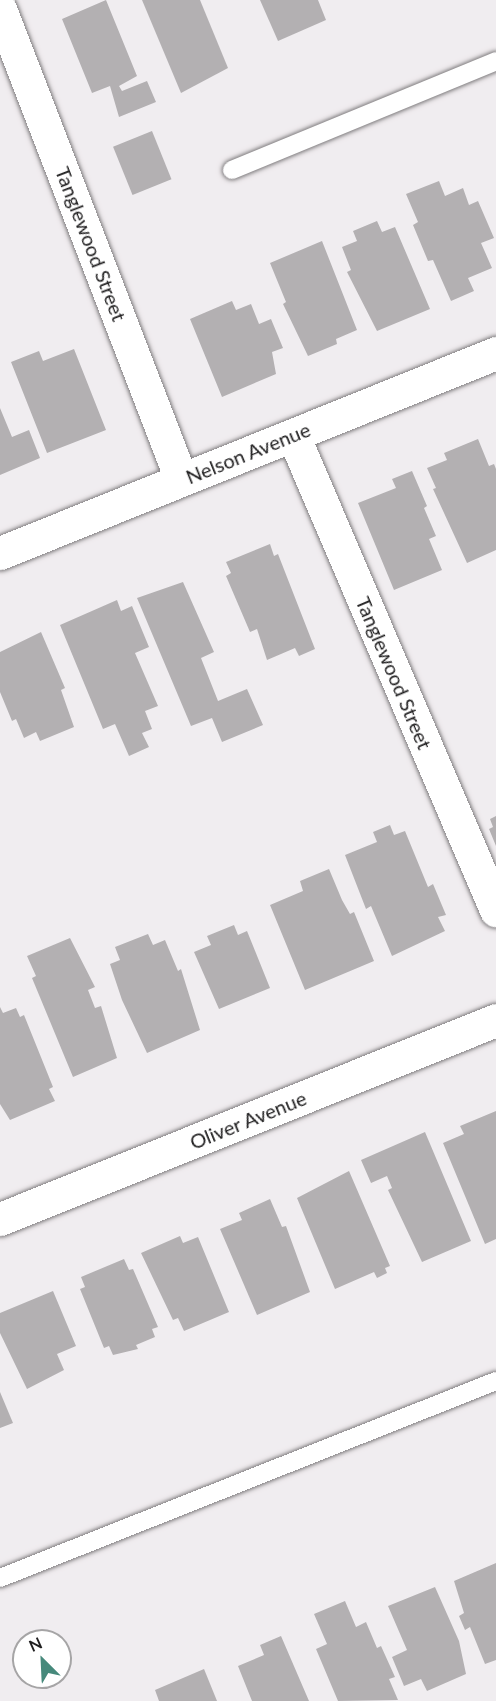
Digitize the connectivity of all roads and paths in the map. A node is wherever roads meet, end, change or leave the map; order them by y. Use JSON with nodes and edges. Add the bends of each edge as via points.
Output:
{"nodes":[{"id":1,"x":0,"y":9,"type":"edge"},
{"id":2,"x":496,"y":61,"type":"edge"},
{"id":3,"x":232,"y":170,"type":"dead end"},
{"id":4,"x":496,"y":352,"type":"edge"},
{"id":5,"x":293,"y":435,"type":"junction"},
{"id":6,"x":181,"y":479,"type":"junction"},
{"id":7,"x":0,"y":553,"type":"edge"},
{"id":8,"x":496,"y":910,"type":"edge"},
{"id":9,"x":496,"y":1020,"type":"edge"},
{"id":10,"x":0,"y":1219,"type":"edge"},
{"id":11,"x":496,"y":1381,"type":"edge"},
{"id":12,"x":0,"y":1578,"type":"edge"}],
"edges":[{"from":1,"to":6,"type":"street","name":"Tanglewood Street"},
{"from":2,"to":3,"type":"lane"},
{"from":4,"to":5,"type":"street","name":"Nelson Avenue"},
{"from":5,"to":6,"type":"street","name":"Nelson Avenue"},
{"from":5,"to":8,"type":"street","name":"Tanglewood Street"},
{"from":6,"to":7,"type":"street","name":"Nelson Avenue"},
{"from":9,"to":10,"type":"street","name":"Oliver Avenue"},
{"from":11,"to":12,"type":"lane"}]}
